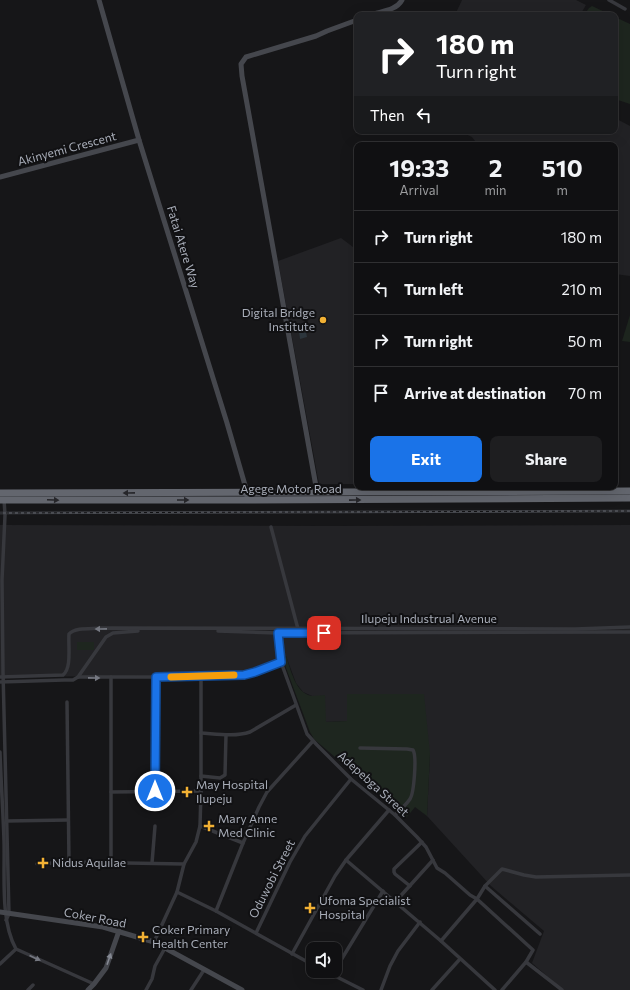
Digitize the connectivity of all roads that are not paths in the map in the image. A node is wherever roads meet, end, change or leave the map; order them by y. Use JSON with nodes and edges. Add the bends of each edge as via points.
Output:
{"nodes":[{"id":1,"x":99,"y":0,"type":"edge"},
{"id":2,"x":402,"y":0,"type":"edge"},
{"id":3,"x":609,"y":0,"type":"edge"},
{"id":4,"x":625,"y":9,"type":"dead end"},
{"id":5,"x":380,"y":12,"type":"edge"},
{"id":6,"x":354,"y":21,"type":"edge"},
{"id":7,"x":139,"y":140,"type":"junction"},
{"id":8,"x":0,"y":177,"type":"edge"},
{"id":9,"x":630,"y":491,"type":"edge"},
{"id":10,"x":247,"y":492,"type":"junction"},
{"id":11,"x":317,"y":492,"type":"junction"},
{"id":12,"x":2,"y":497,"type":"edge"},
{"id":13,"x":630,"y":498,"type":"edge"},
{"id":14,"x":247,"y":500,"type":"junction"},
{"id":15,"x":271,"y":527,"type":"dead end"},
{"id":16,"x":630,"y":627,"type":"edge"},
{"id":17,"x":298,"y":629,"type":"junction"},
{"id":18,"x":630,"y":632,"type":"edge"},
{"id":19,"x":278,"y":633,"type":"junction"},
{"id":20,"x":281,"y":662,"type":"junction"},
{"id":21,"x":1,"y":677,"type":"edge"},
{"id":22,"x":78,"y":677,"type":"junction"},
{"id":23,"x":111,"y":677,"type":"junction"},
{"id":24,"x":156,"y":677,"type":"junction"},
{"id":25,"x":201,"y":677,"type":"junction"},
{"id":26,"x":2,"y":682,"type":"edge"},
{"id":27,"x":67,"y":702,"type":"dead end"},
{"id":28,"x":296,"y":705,"type":"junction"},
{"id":29,"x":201,"y":733,"type":"junction"},
{"id":30,"x":226,"y":735,"type":"junction"},
{"id":31,"x":313,"y":741,"type":"junction"},
{"id":32,"x":360,"y":748,"type":"dead end"},
{"id":33,"x":0,"y":752,"type":"edge"},
{"id":34,"x":201,"y":776,"type":"junction"},
{"id":35,"x":352,"y":778,"type":"junction"},
{"id":36,"x":155,"y":791,"type":"junction"},
{"id":37,"x":201,"y":791,"type":"junction"},
{"id":38,"x":111,"y":792,"type":"junction"},
{"id":39,"x":389,"y":810,"type":"junction"},
{"id":40,"x":395,"y":815,"type":"junction"},
{"id":41,"x":68,"y":820,"type":"junction"},
{"id":42,"x":6,"y":821,"type":"junction"},
{"id":43,"x":155,"y":826,"type":"dead end"},
{"id":44,"x":200,"y":826,"type":"junction"},
{"id":45,"x":3,"y":828,"type":"edge"},
{"id":46,"x":422,"y":842,"type":"junction"},
{"id":47,"x":243,"y":843,"type":"junction"},
{"id":48,"x":346,"y":860,"type":"junction"},
{"id":49,"x":433,"y":860,"type":"junction"},
{"id":50,"x":69,"y":862,"type":"junction"},
{"id":51,"x":152,"y":863,"type":"junction"},
{"id":52,"x":37,"y":864,"type":"dead end"},
{"id":53,"x":111,"y":864,"type":"junction"},
{"id":54,"x":184,"y":864,"type":"junction"},
{"id":55,"x":630,"y":875,"type":"edge"},
{"id":56,"x":410,"y":886,"type":"junction"},
{"id":57,"x":485,"y":886,"type":"junction"},
{"id":58,"x":383,"y":891,"type":"junction"},
{"id":59,"x":177,"y":892,"type":"junction"},
{"id":60,"x":478,"y":897,"type":"junction"},
{"id":61,"x":396,"y":901,"type":"junction"},
{"id":62,"x":216,"y":911,"type":"junction"},
{"id":63,"x":4,"y":913,"type":"edge"},
{"id":64,"x":420,"y":922,"type":"junction"},
{"id":65,"x":119,"y":931,"type":"junction"},
{"id":66,"x":256,"y":933,"type":"junction"},
{"id":67,"x":540,"y":934,"type":"dead end"},
{"id":68,"x":441,"y":940,"type":"junction"},
{"id":69,"x":154,"y":942,"type":"junction"},
{"id":70,"x":165,"y":948,"type":"junction"},
{"id":71,"x":16,"y":949,"type":"junction"},
{"id":72,"x":292,"y":954,"type":"junction"},
{"id":73,"x":342,"y":959,"type":"edge"},
{"id":74,"x":460,"y":959,"type":"junction"},
{"id":75,"x":306,"y":961,"type":"edge"},
{"id":76,"x":526,"y":962,"type":"junction"},
{"id":77,"x":0,"y":964,"type":"edge"},
{"id":78,"x":204,"y":970,"type":"junction"},
{"id":79,"x":342,"y":977,"type":"edge"},
{"id":80,"x":94,"y":984,"type":"junction"},
{"id":81,"x":33,"y":985,"type":"dead end"},
{"id":82,"x":28,"y":990,"type":"edge"},
{"id":83,"x":88,"y":990,"type":"edge"},
{"id":84,"x":146,"y":990,"type":"edge"},
{"id":85,"x":191,"y":990,"type":"edge"},
{"id":86,"x":242,"y":990,"type":"edge"},
{"id":87,"x":363,"y":990,"type":"edge"},
{"id":88,"x":381,"y":990,"type":"edge"},
{"id":89,"x":432,"y":990,"type":"edge"},
{"id":90,"x":494,"y":990,"type":"edge"},
{"id":91,"x":502,"y":990,"type":"edge"},
{"id":92,"x":562,"y":990,"type":"edge"}],
"edges":[{"from":1,"to":7,"type":"street","name":"Fatai Atere Way"},
{"from":2,"to":5,"type":"street","via":[[400,4]]},
{"from":3,"to":4,"type":"street"},
{"from":6,"to":11,"type":"street","via":[[316,36],[246,57],[241,64]]},
{"from":7,"to":8,"type":"street","name":"Akinyemi Crescent"},
{"from":7,"to":10,"type":"street","name":"Fatai Atere Way"},
{"from":9,"to":11,"type":"highway","name":"Agege Motor Road"},
{"from":10,"to":11,"type":"highway","name":"Agege Motor Road"},
{"from":10,"to":12,"type":"highway","name":"Agege Motor Road","one_way":true},
{"from":10,"to":14,"type":"street","name":"Fatai Atere Way"},
{"from":12,"to":14,"type":"highway","name":"Agege Motor Road","one_way":true},
{"from":12,"to":21,"type":"street","via":[[5,515]]},
{"from":14,"to":13,"type":"highway","name":"Agege Motor Road","one_way":true},
{"from":15,"to":17,"type":"street"},
{"from":16,"to":17,"type":"street","name":"Ilupeju Industrual Avenue"},
{"from":17,"to":21,"type":"street","name":"Ilupeju Industrual Avenue","one_way":true,"via":[[78,630],[69,634],[68,666],[67,672],[63,675]]},
{"from":18,"to":19,"type":"street","name":"Ilupeju Industrual Avenue"},
{"from":19,"to":20,"type":"street","name":"Adepebga Street"},
{"from":19,"to":22,"type":"street","name":"Ilupeju Industrual Avenue","via":[[113,633],[106,637]]},
{"from":20,"to":25,"type":"street","via":[[244,675]]},
{"from":20,"to":28,"type":"street","name":"Adepebga Street"},
{"from":21,"to":26,"type":"street"},
{"from":22,"to":23,"type":"street","one_way":true},
{"from":22,"to":26,"type":"street","via":[[73,680]]},
{"from":23,"to":24,"type":"street"},
{"from":23,"to":38,"type":"street"},
{"from":24,"to":25,"type":"street"},
{"from":24,"to":36,"type":"street"},
{"from":25,"to":29,"type":"street"},
{"from":26,"to":42,"type":"street"},
{"from":27,"to":41,"type":"street"},
{"from":28,"to":30,"type":"street","via":[[250,732]]},
{"from":28,"to":31,"type":"street","name":"Adepebga Street","via":[[305,731]]},
{"from":29,"to":30,"type":"street"},
{"from":29,"to":34,"type":"street"},
{"from":30,"to":34,"type":"street","via":[[225,775],[220,778]]},
{"from":31,"to":35,"type":"street","name":"Adepebga Street"},
{"from":31,"to":47,"type":"street","via":[[267,792]]},
{"from":32,"to":40,"type":"street","via":[[407,749],[415,753],[411,798]]},
{"from":33,"to":45,"type":"street"},
{"from":34,"to":37,"type":"street"},
{"from":35,"to":39,"type":"street","name":"Adepebga Street"},
{"from":35,"to":66,"type":"street","name":"Oduwobi Street","via":[[306,836],[290,862]]},
{"from":36,"to":37,"type":"street"},
{"from":36,"to":38,"type":"street"},
{"from":37,"to":44,"type":"street"},
{"from":38,"to":53,"type":"street"},
{"from":39,"to":40,"type":"street","name":"Adepebga Street"},
{"from":39,"to":48,"type":"street"},
{"from":40,"to":46,"type":"street","name":"Adepebga Street"},
{"from":41,"to":42,"type":"street"},
{"from":41,"to":50,"type":"street"},
{"from":42,"to":45,"type":"street"},
{"from":43,"to":51,"type":"street"},
{"from":44,"to":47,"type":"street"},
{"from":44,"to":54,"type":"street","via":[[196,842]]},
{"from":45,"to":63,"type":"street"},
{"from":46,"to":49,"type":"street","name":"Adepebga Street"},
{"from":46,"to":56,"type":"street","via":[[394,869],[394,872]]},
{"from":47,"to":62,"type":"street"},
{"from":48,"to":58,"type":"street"},
{"from":48,"to":72,"type":"street","via":[[324,893]]},
{"from":49,"to":56,"type":"street"},
{"from":49,"to":60,"type":"street","name":"Adepebga Street","via":[[437,868],[470,895]]},
{"from":50,"to":52,"type":"street"},
{"from":50,"to":53,"type":"street"},
{"from":51,"to":53,"type":"street"},
{"from":51,"to":54,"type":"street"},
{"from":54,"to":59,"type":"street"},
{"from":55,"to":57,"type":"street","via":[[536,877],[502,869]]},
{"from":56,"to":61,"type":"street"},
{"from":57,"to":60,"type":"street"},
{"from":57,"to":67,"type":"street"},
{"from":58,"to":61,"type":"street"},
{"from":58,"to":73,"type":"street"},
{"from":59,"to":62,"type":"street"},
{"from":59,"to":69,"type":"street"},
{"from":60,"to":68,"type":"street"},
{"from":60,"to":76,"type":"street","name":"Adepebga Street","via":[[533,950]]},
{"from":61,"to":64,"type":"street"},
{"from":62,"to":66,"type":"street"},
{"from":63,"to":65,"type":"street","name":"Coker Road"},
{"from":63,"to":71,"type":"street","via":[[10,941]]},
{"from":64,"to":68,"type":"street"},
{"from":64,"to":88,"type":"street","via":[[398,951]]},
{"from":65,"to":69,"type":"street","name":"Coker Road"},
{"from":80,"to":65,"type":"street","one_way":true,"via":[[106,968]]},
{"from":66,"to":72,"type":"street"},
{"from":68,"to":74,"type":"street"},
{"from":69,"to":70,"type":"street","name":"Coker Road"},
{"from":70,"to":78,"type":"street","name":"Coker Road"},
{"from":70,"to":84,"type":"street"},
{"from":71,"to":77,"type":"street"},
{"from":71,"to":80,"type":"street","one_way":true},
{"from":72,"to":75,"type":"street"},
{"from":74,"to":89,"type":"street"},
{"from":74,"to":90,"type":"street"},
{"from":76,"to":91,"type":"street"},
{"from":76,"to":92,"type":"street"},
{"from":78,"to":85,"type":"street"},
{"from":78,"to":86,"type":"street","name":"Coker Road"},
{"from":79,"to":87,"type":"street"},
{"from":80,"to":83,"type":"street"},
{"from":81,"to":82,"type":"street"}]}
